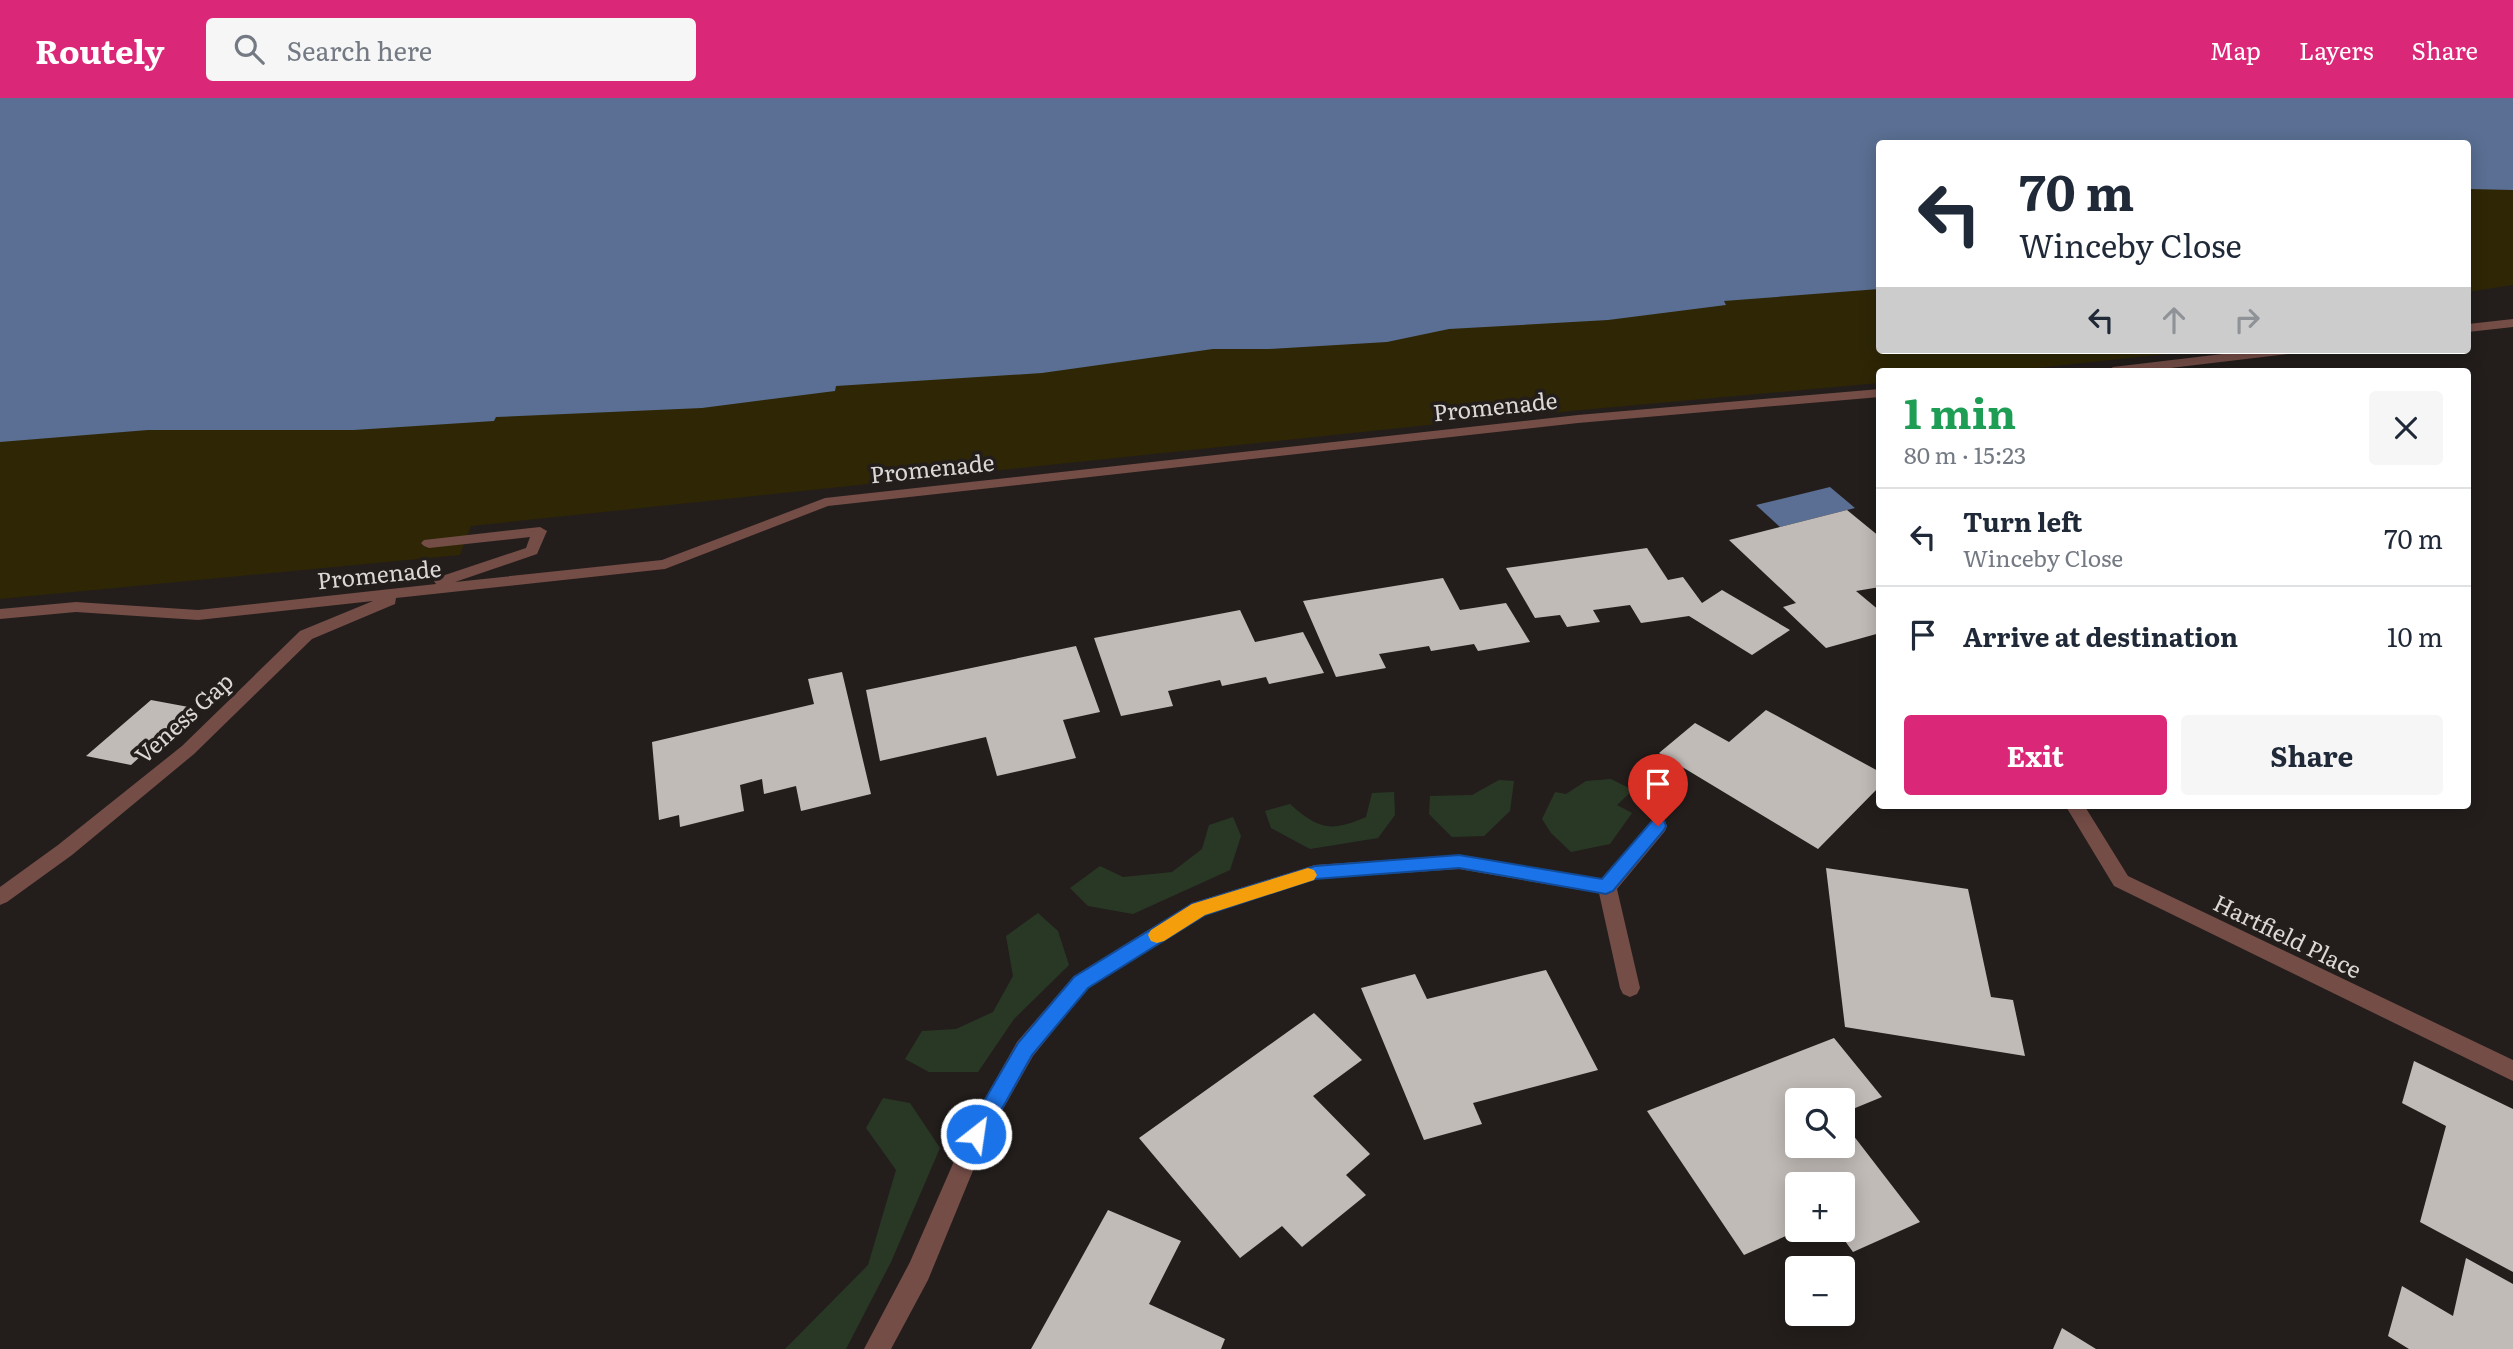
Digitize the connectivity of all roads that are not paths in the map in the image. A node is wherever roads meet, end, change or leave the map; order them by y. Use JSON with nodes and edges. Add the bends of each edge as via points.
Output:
{"nodes":[{"id":1,"x":2513,"y":323,"type":"edge"},
{"id":2,"x":2471,"y":328,"type":"edge"},
{"id":3,"x":2255,"y":354,"type":"edge"},
{"id":4,"x":2138,"y":368,"type":"edge"},
{"id":5,"x":1876,"y":393,"type":"edge"},
{"id":6,"x":429,"y":543,"type":"dead end"},
{"id":7,"x":409,"y":592,"type":"junction"},
{"id":8,"x":0,"y":614,"type":"edge"},
{"id":9,"x":2076,"y":809,"type":"edge"},
{"id":10,"x":1658,"y":826,"type":"dead end"},
{"id":11,"x":1606,"y":887,"type":"junction"},
{"id":12,"x":0,"y":897,"type":"edge"},
{"id":13,"x":1629,"y":988,"type":"dead end"},
{"id":14,"x":2513,"y":1072,"type":"edge"},
{"id":15,"x":877,"y":1349,"type":"edge"}],
"edges":[{"from":1,"to":2,"type":"street"},
{"from":3,"to":4,"type":"street"},
{"from":5,"to":7,"type":"street","name":"Promenade","via":[[1578,419],[825,502],[665,564]]},
{"from":6,"to":7,"type":"street","via":[[540,531],[532,551]]},
{"from":7,"to":8,"type":"street","name":"Promenade","via":[[198,615],[76,607]]},
{"from":7,"to":12,"type":"street","name":"Veness Gap","via":[[306,635],[188,750]]},
{"from":9,"to":14,"type":"street","name":"Hartfield Place","via":[[2120,881]]},
{"from":10,"to":11,"type":"street"},
{"from":11,"to":13,"type":"street"},
{"from":11,"to":15,"type":"street","via":[[1459,862],[1315,872],[1199,909],[1081,982],[1025,1049],[976,1134],[919,1271]]}]}
